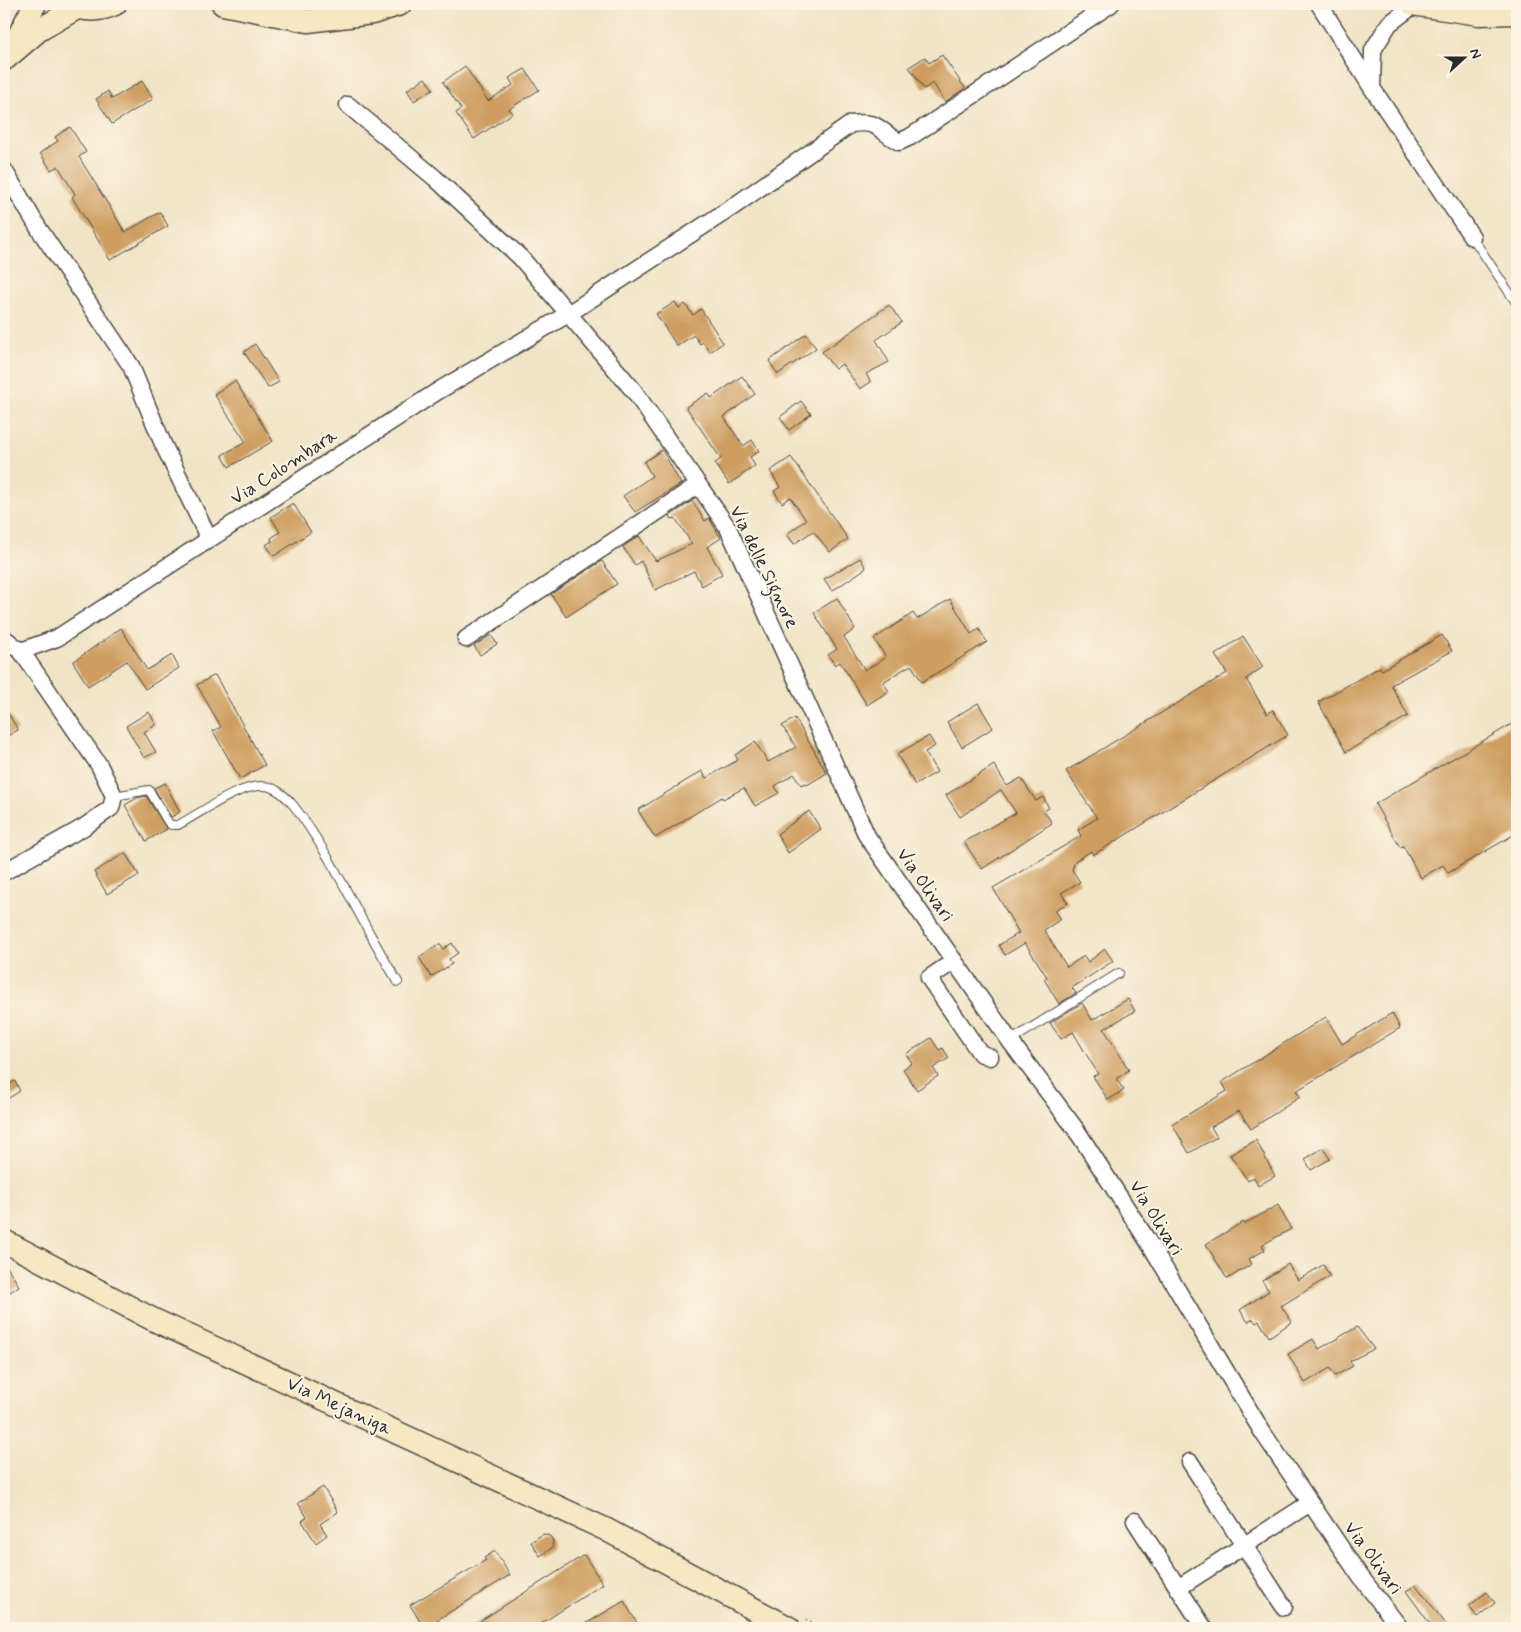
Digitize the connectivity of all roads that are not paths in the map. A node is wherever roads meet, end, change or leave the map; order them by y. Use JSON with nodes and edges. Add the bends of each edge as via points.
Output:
{"nodes":[{"id":1,"x":35,"y":4,"type":"edge"},
{"id":2,"x":116,"y":4,"type":"edge"},
{"id":3,"x":224,"y":4,"type":"edge"},
{"id":4,"x":400,"y":4,"type":"edge"},
{"id":5,"x":1111,"y":4,"type":"edge"},
{"id":6,"x":1319,"y":4,"type":"edge"},
{"id":7,"x":1413,"y":4,"type":"edge"},
{"id":8,"x":73,"y":6,"type":"edge"},
{"id":9,"x":1517,"y":13,"type":"edge"},
{"id":10,"x":5,"y":60,"type":"edge"},
{"id":11,"x":1372,"y":88,"type":"junction"},
{"id":12,"x":348,"y":105,"type":"dead end"},
{"id":13,"x":4,"y":170,"type":"edge"},
{"id":14,"x":1472,"y":237,"type":"joint"},
{"id":15,"x":1517,"y":304,"type":"edge"},
{"id":16,"x":568,"y":314,"type":"junction"},
{"id":17,"x":698,"y":485,"type":"junction"},
{"id":18,"x":210,"y":540,"type":"junction"},
{"id":19,"x":4,"y":638,"type":"edge"},
{"id":20,"x":466,"y":639,"type":"dead end"},
{"id":21,"x":20,"y":651,"type":"junction"},
{"id":22,"x":114,"y":796,"type":"junction"},
{"id":23,"x":867,"y":836,"type":"joint"},
{"id":24,"x":4,"y":872,"type":"edge"},
{"id":25,"x":954,"y":961,"type":"junction"},
{"id":26,"x":1119,"y":973,"type":"dead end"},
{"id":27,"x":398,"y":982,"type":"dead end"},
{"id":28,"x":1010,"y":1041,"type":"junction"},
{"id":29,"x":990,"y":1058,"type":"dead end"},
{"id":30,"x":4,"y":1241,"type":"edge"},
{"id":31,"x":1190,"y":1462,"type":"dead end"},
{"id":32,"x":1310,"y":1503,"type":"junction"},
{"id":33,"x":1135,"y":1521,"type":"dead end"},
{"id":34,"x":1245,"y":1546,"type":"junction"},
{"id":35,"x":1178,"y":1588,"type":"junction"},
{"id":36,"x":1284,"y":1606,"type":"dead end"},
{"id":37,"x":789,"y":1628,"type":"edge"},
{"id":38,"x":1204,"y":1628,"type":"edge"},
{"id":39,"x":1400,"y":1628,"type":"edge"}],
"edges":[{"from":1,"to":10,"type":"main road"},
{"from":2,"to":8,"type":"main road","via":[[93,10]]},
{"from":3,"to":4,"type":"main road","via":[[308,22],[372,13]]},
{"from":5,"to":16,"type":"street","name":"Via Colombara","via":[[910,137],[899,142],[879,126],[865,122],[851,124],[734,206]]},
{"from":6,"to":11,"type":"street"},
{"from":7,"to":9,"type":"main road","via":[[1479,14]]},
{"from":7,"to":11,"type":"street","via":[[1389,24],[1373,50]]},
{"from":8,"to":10,"type":"main road"},
{"from":11,"to":14,"type":"street"},
{"from":12,"to":16,"type":"street","name":"Via delle Signore","via":[[521,258]]},
{"from":13,"to":18,"type":"street","via":[[39,229],[131,366],[163,444]]},
{"from":14,"to":15,"type":"lane"},
{"from":16,"to":17,"type":"street","name":"Via delle Signore","via":[[634,391]]},
{"from":16,"to":18,"type":"street","name":"Via Colombara","via":[[438,391]]},
{"from":17,"to":20,"type":"street"},
{"from":17,"to":23,"type":"street","name":"Via delle Signore","via":[[728,528]]},
{"from":18,"to":21,"type":"street","name":"Via Colombara","via":[[57,638]]},
{"from":19,"to":21,"type":"street"},
{"from":21,"to":22,"type":"street","via":[[99,765]]},
{"from":22,"to":24,"type":"street","via":[[111,808],[84,827]]},
{"from":22,"to":27,"type":"lane","via":[[149,790],[168,822],[178,825],[249,788],[263,786],[276,789],[293,804],[319,844]]},
{"from":23,"to":25,"type":"street","name":"Via Olivari"},
{"from":25,"to":28,"type":"street","name":"Via Olivari"},
{"from":25,"to":29,"type":"street","via":[[929,978],[980,1053]]},
{"from":26,"to":28,"type":"lane"},
{"from":28,"to":32,"type":"street","name":"Via Olivari","via":[[1078,1131],[1263,1434]]},
{"from":30,"to":37,"type":"main road","name":"Via Mejaniga","via":[[152,1319],[605,1529]]},
{"from":31,"to":34,"type":"street"},
{"from":32,"to":34,"type":"street"},
{"from":32,"to":39,"type":"street","name":"Via Olivari"},
{"from":33,"to":35,"type":"street"},
{"from":34,"to":35,"type":"street"},
{"from":34,"to":36,"type":"street"},
{"from":35,"to":38,"type":"street"}]}
